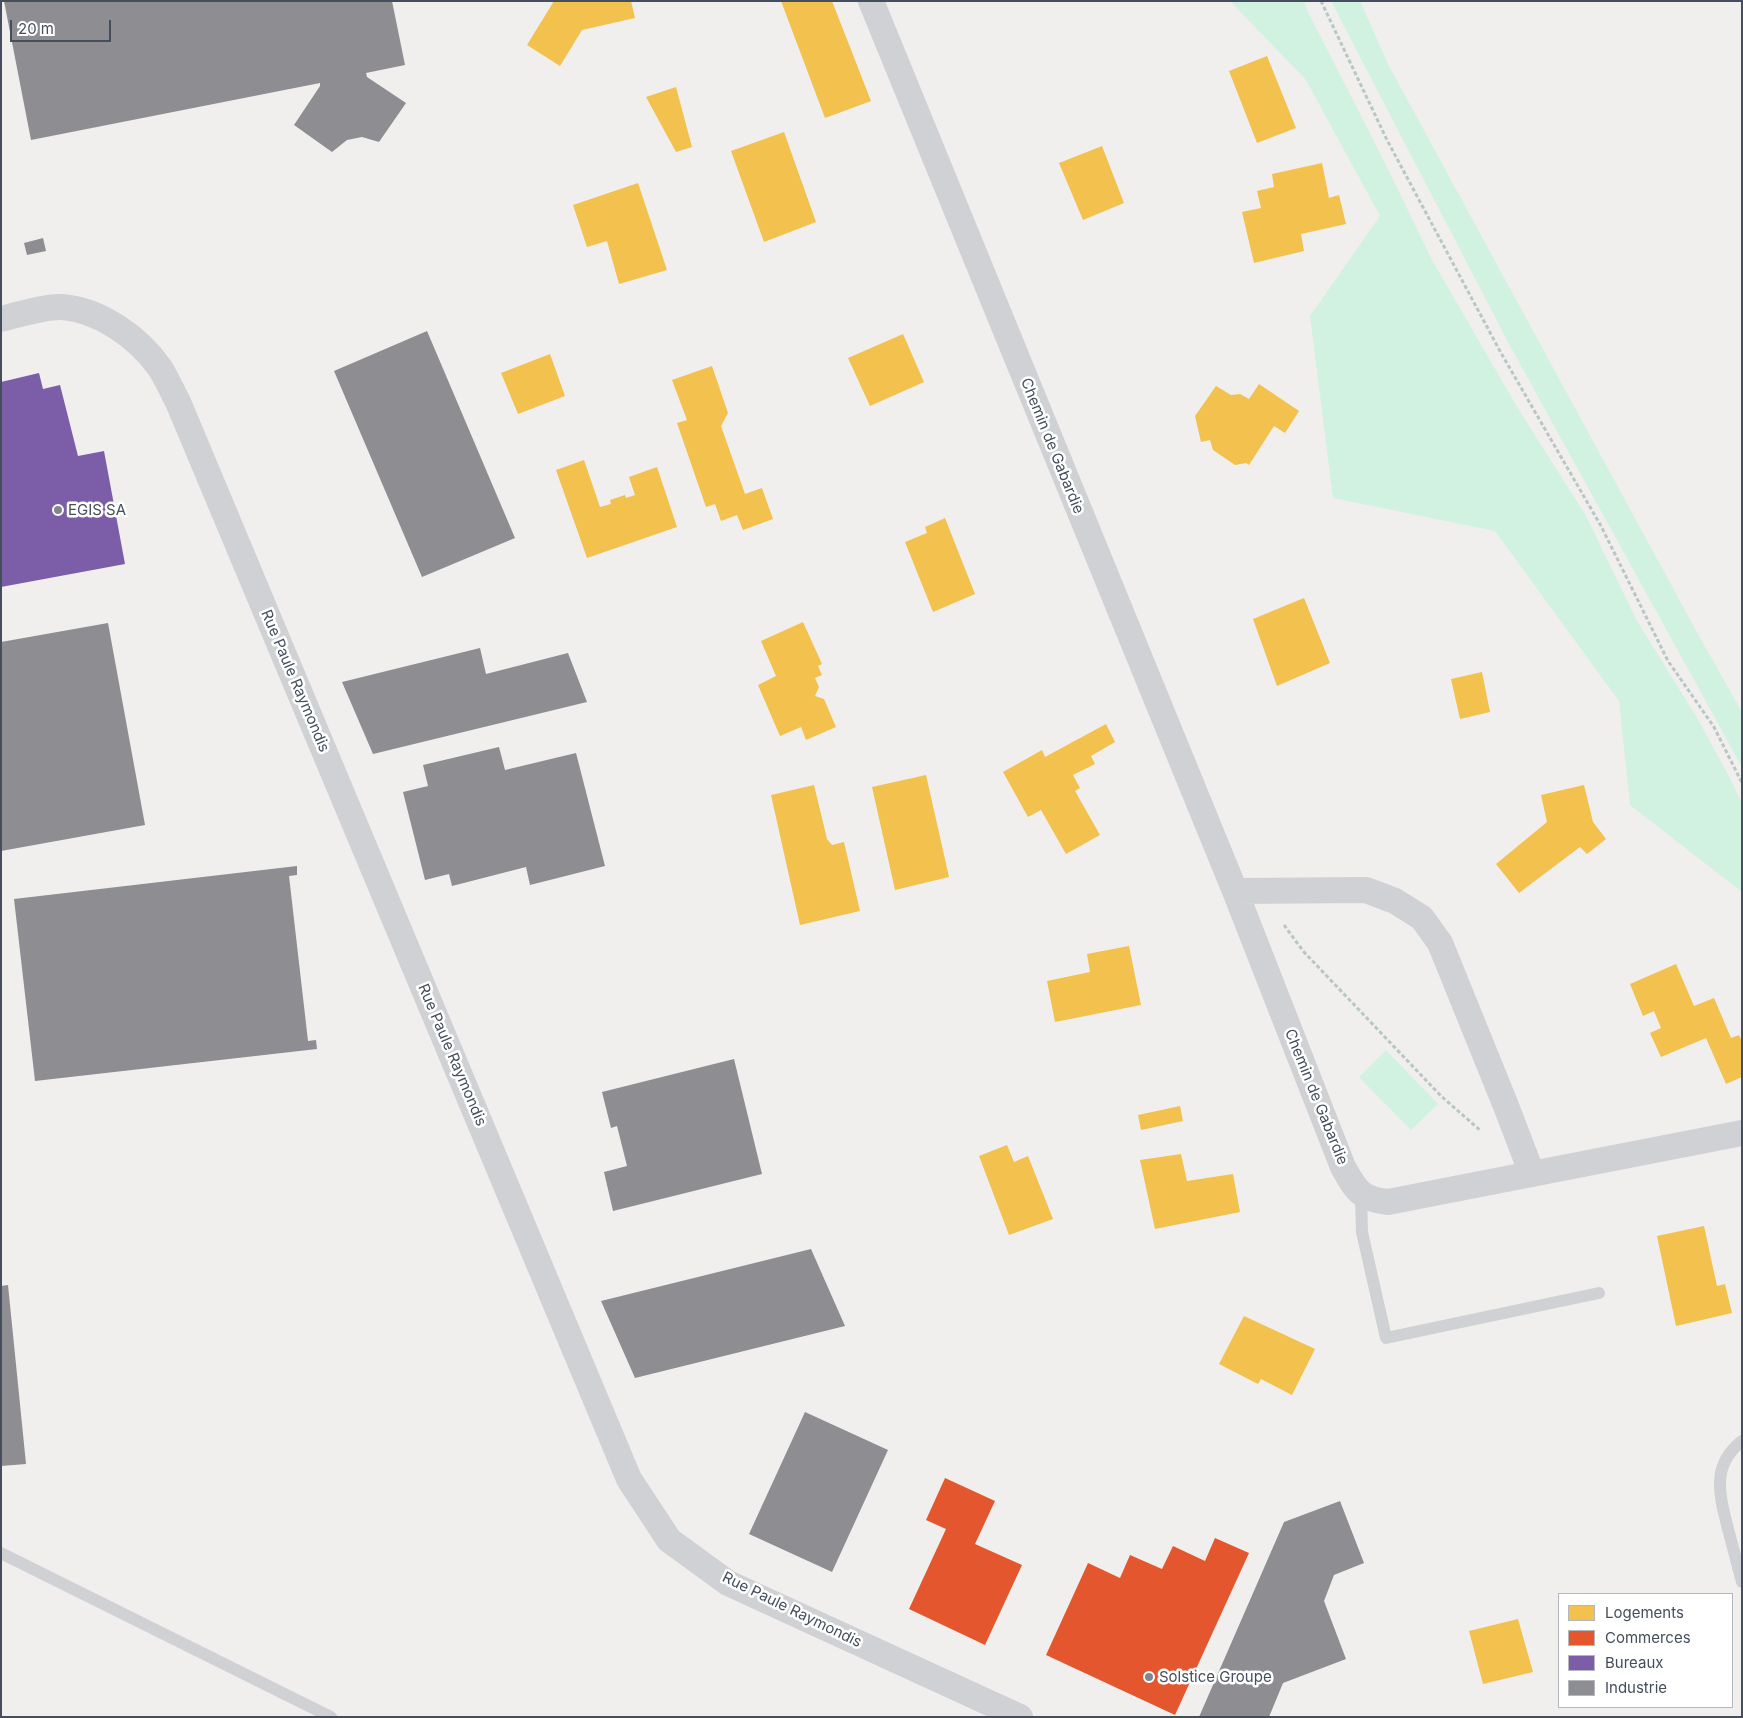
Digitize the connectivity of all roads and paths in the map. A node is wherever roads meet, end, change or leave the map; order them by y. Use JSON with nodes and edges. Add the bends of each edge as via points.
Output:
{"nodes":[{"id":1,"x":871,"y":1,"type":"edge"},
{"id":2,"x":1321,"y":1,"type":"edge"},
{"id":3,"x":1,"y":319,"type":"edge"},
{"id":4,"x":1742,"y":783,"type":"edge"},
{"id":5,"x":1269,"y":890,"type":"junction"},
{"id":6,"x":1235,"y":891,"type":"junction"},
{"id":7,"x":1742,"y":1133,"type":"edge"},
{"id":8,"x":1486,"y":1135,"type":"dead end"},
{"id":9,"x":1532,"y":1174,"type":"junction"},
{"id":10,"x":1361,"y":1194,"type":"junction"},
{"id":11,"x":1599,"y":1293,"type":"dead end"},
{"id":12,"x":1742,"y":1441,"type":"edge"},
{"id":13,"x":1,"y":1553,"type":"edge"},
{"id":14,"x":1742,"y":1582,"type":"edge"},
{"id":15,"x":331,"y":1717,"type":"edge"},
{"id":16,"x":1020,"y":1717,"type":"edge"}],
"edges":[{"from":1,"to":6,"type":"street","name":"Chemin de Gabardie"},
{"from":2,"to":4,"type":"path","via":[[1388,140],[1501,353],[1601,526],[1668,660],[1714,727]]},
{"from":3,"to":16,"type":"street","name":"Rue Paule Raymondis","via":[[60,307],[84,311],[134,339],[160,368],[178,402],[630,1479],[669,1540],[728,1583]]},
{"from":5,"to":6,"type":"street"},
{"from":5,"to":8,"type":"path","via":[[1280,920],[1302,951],[1441,1096]]},
{"from":5,"to":9,"type":"street","via":[[1366,890],[1396,901],[1422,918],[1440,944]]},
{"from":6,"to":10,"type":"street","name":"Chemin de Gabardie","via":[[1343,1167]]},
{"from":7,"to":9,"type":"street"},
{"from":9,"to":10,"type":"street","via":[[1388,1202]]},
{"from":10,"to":11,"type":"lane","via":[[1362,1232],[1386,1338]]},
{"from":12,"to":14,"type":"lane","via":[[1723,1464],[1719,1479],[1720,1496]]},
{"from":13,"to":15,"type":"lane"}]}
